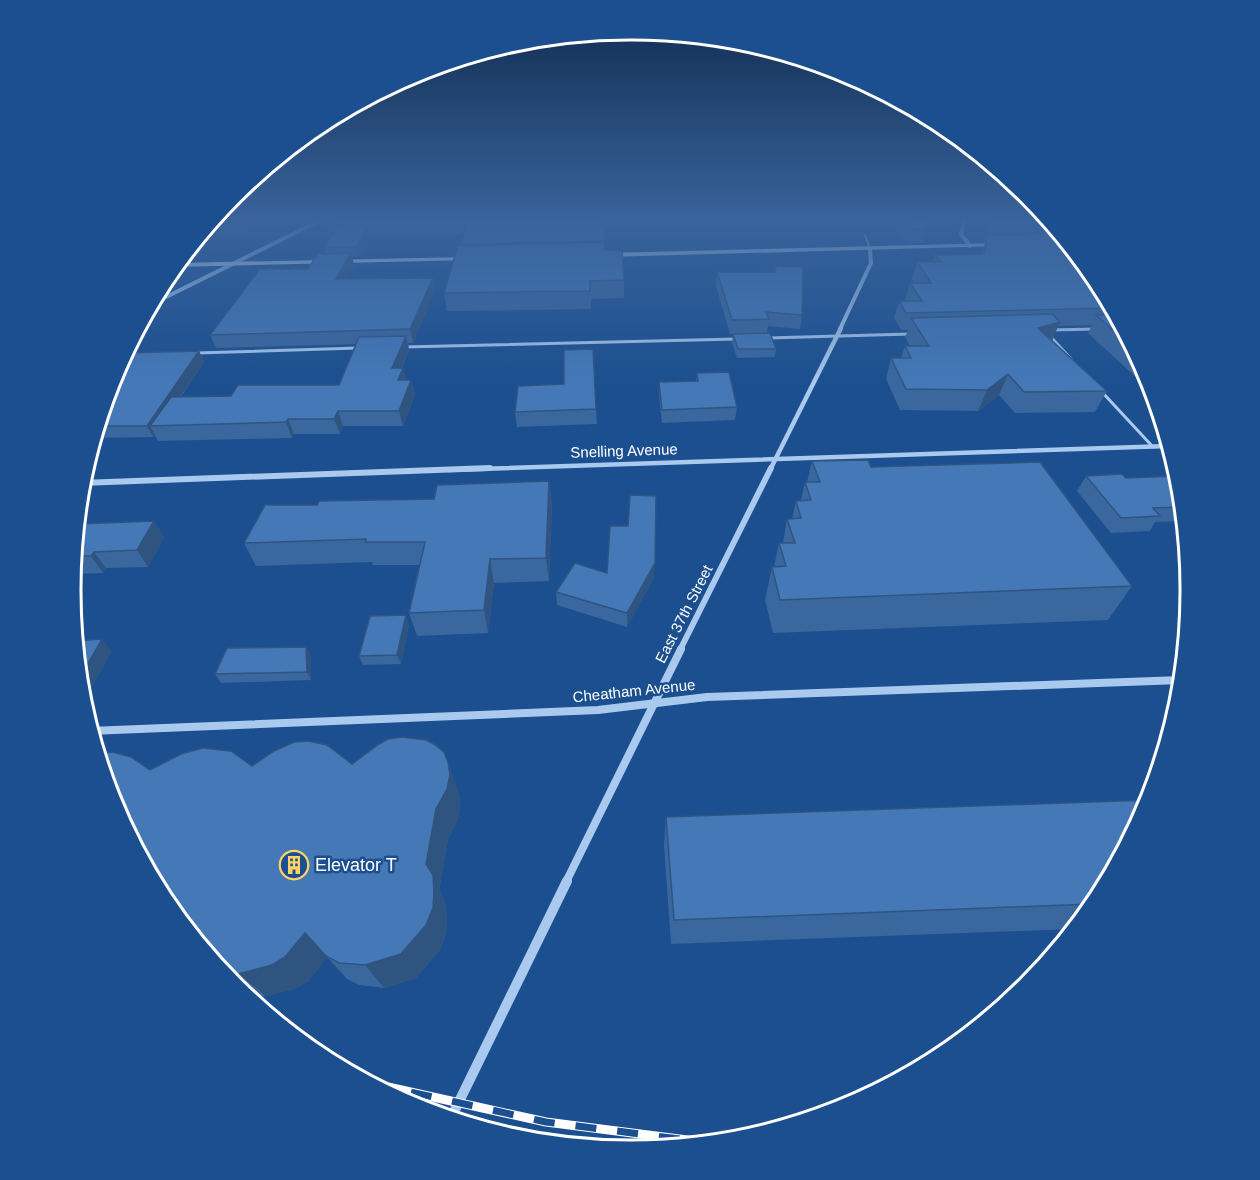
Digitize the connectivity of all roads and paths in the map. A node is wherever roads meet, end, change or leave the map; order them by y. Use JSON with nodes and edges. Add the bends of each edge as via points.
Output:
{"nodes":[{"id":1,"x":212,"y":274,"type":"edge"},
{"id":2,"x":867,"y":274,"type":"edge"},
{"id":3,"x":165,"y":297,"type":"edge"},
{"id":4,"x":1100,"y":329,"type":"edge"},
{"id":5,"x":913,"y":334,"type":"edge"},
{"id":6,"x":837,"y":336,"type":"junction"},
{"id":7,"x":746,"y":338,"type":"edge"},
{"id":8,"x":758,"y":338,"type":"edge"},
{"id":9,"x":399,"y":347,"type":"edge"},
{"id":10,"x":363,"y":348,"type":"edge"},
{"id":11,"x":196,"y":353,"type":"edge"},
{"id":12,"x":1077,"y":366,"type":"edge"},
{"id":13,"x":1102,"y":392,"type":"edge"},
{"id":14,"x":1153,"y":447,"type":"junction"},
{"id":15,"x":1161,"y":447,"type":"edge"},
{"id":16,"x":777,"y":458,"type":"junction"},
{"id":17,"x":91,"y":483,"type":"edge"},
{"id":18,"x":1172,"y":680,"type":"edge"},
{"id":19,"x":655,"y":704,"type":"junction"},
{"id":20,"x":99,"y":731,"type":"edge"},
{"id":21,"x":455,"y":1111,"type":"edge"}],
"edges":[{"from":1,"to":3,"type":"street"},
{"from":2,"to":6,"type":"street","name":"East 37th Street"},
{"from":4,"to":12,"type":"lane","via":[[1045,330]]},
{"from":5,"to":6,"type":"lane"},
{"from":6,"to":8,"type":"lane"},
{"from":6,"to":16,"type":"street","name":"East 37th Street"},
{"from":7,"to":9,"type":"lane"},
{"from":10,"to":11,"type":"lane"},
{"from":13,"to":14,"type":"lane"},
{"from":14,"to":15,"type":"street","name":"Snelling Avenue"},
{"from":14,"to":16,"type":"street","name":"Snelling Avenue"},
{"from":16,"to":17,"type":"street","name":"Snelling Avenue"},
{"from":16,"to":19,"type":"street","name":"East 37th Street"},
{"from":18,"to":19,"type":"street","name":"Cheatham Avenue","via":[[707,697]]},
{"from":19,"to":20,"type":"street","name":"Cheatham Avenue","via":[[598,710]]},
{"from":19,"to":21,"type":"street","name":"East 37th Street"}]}
